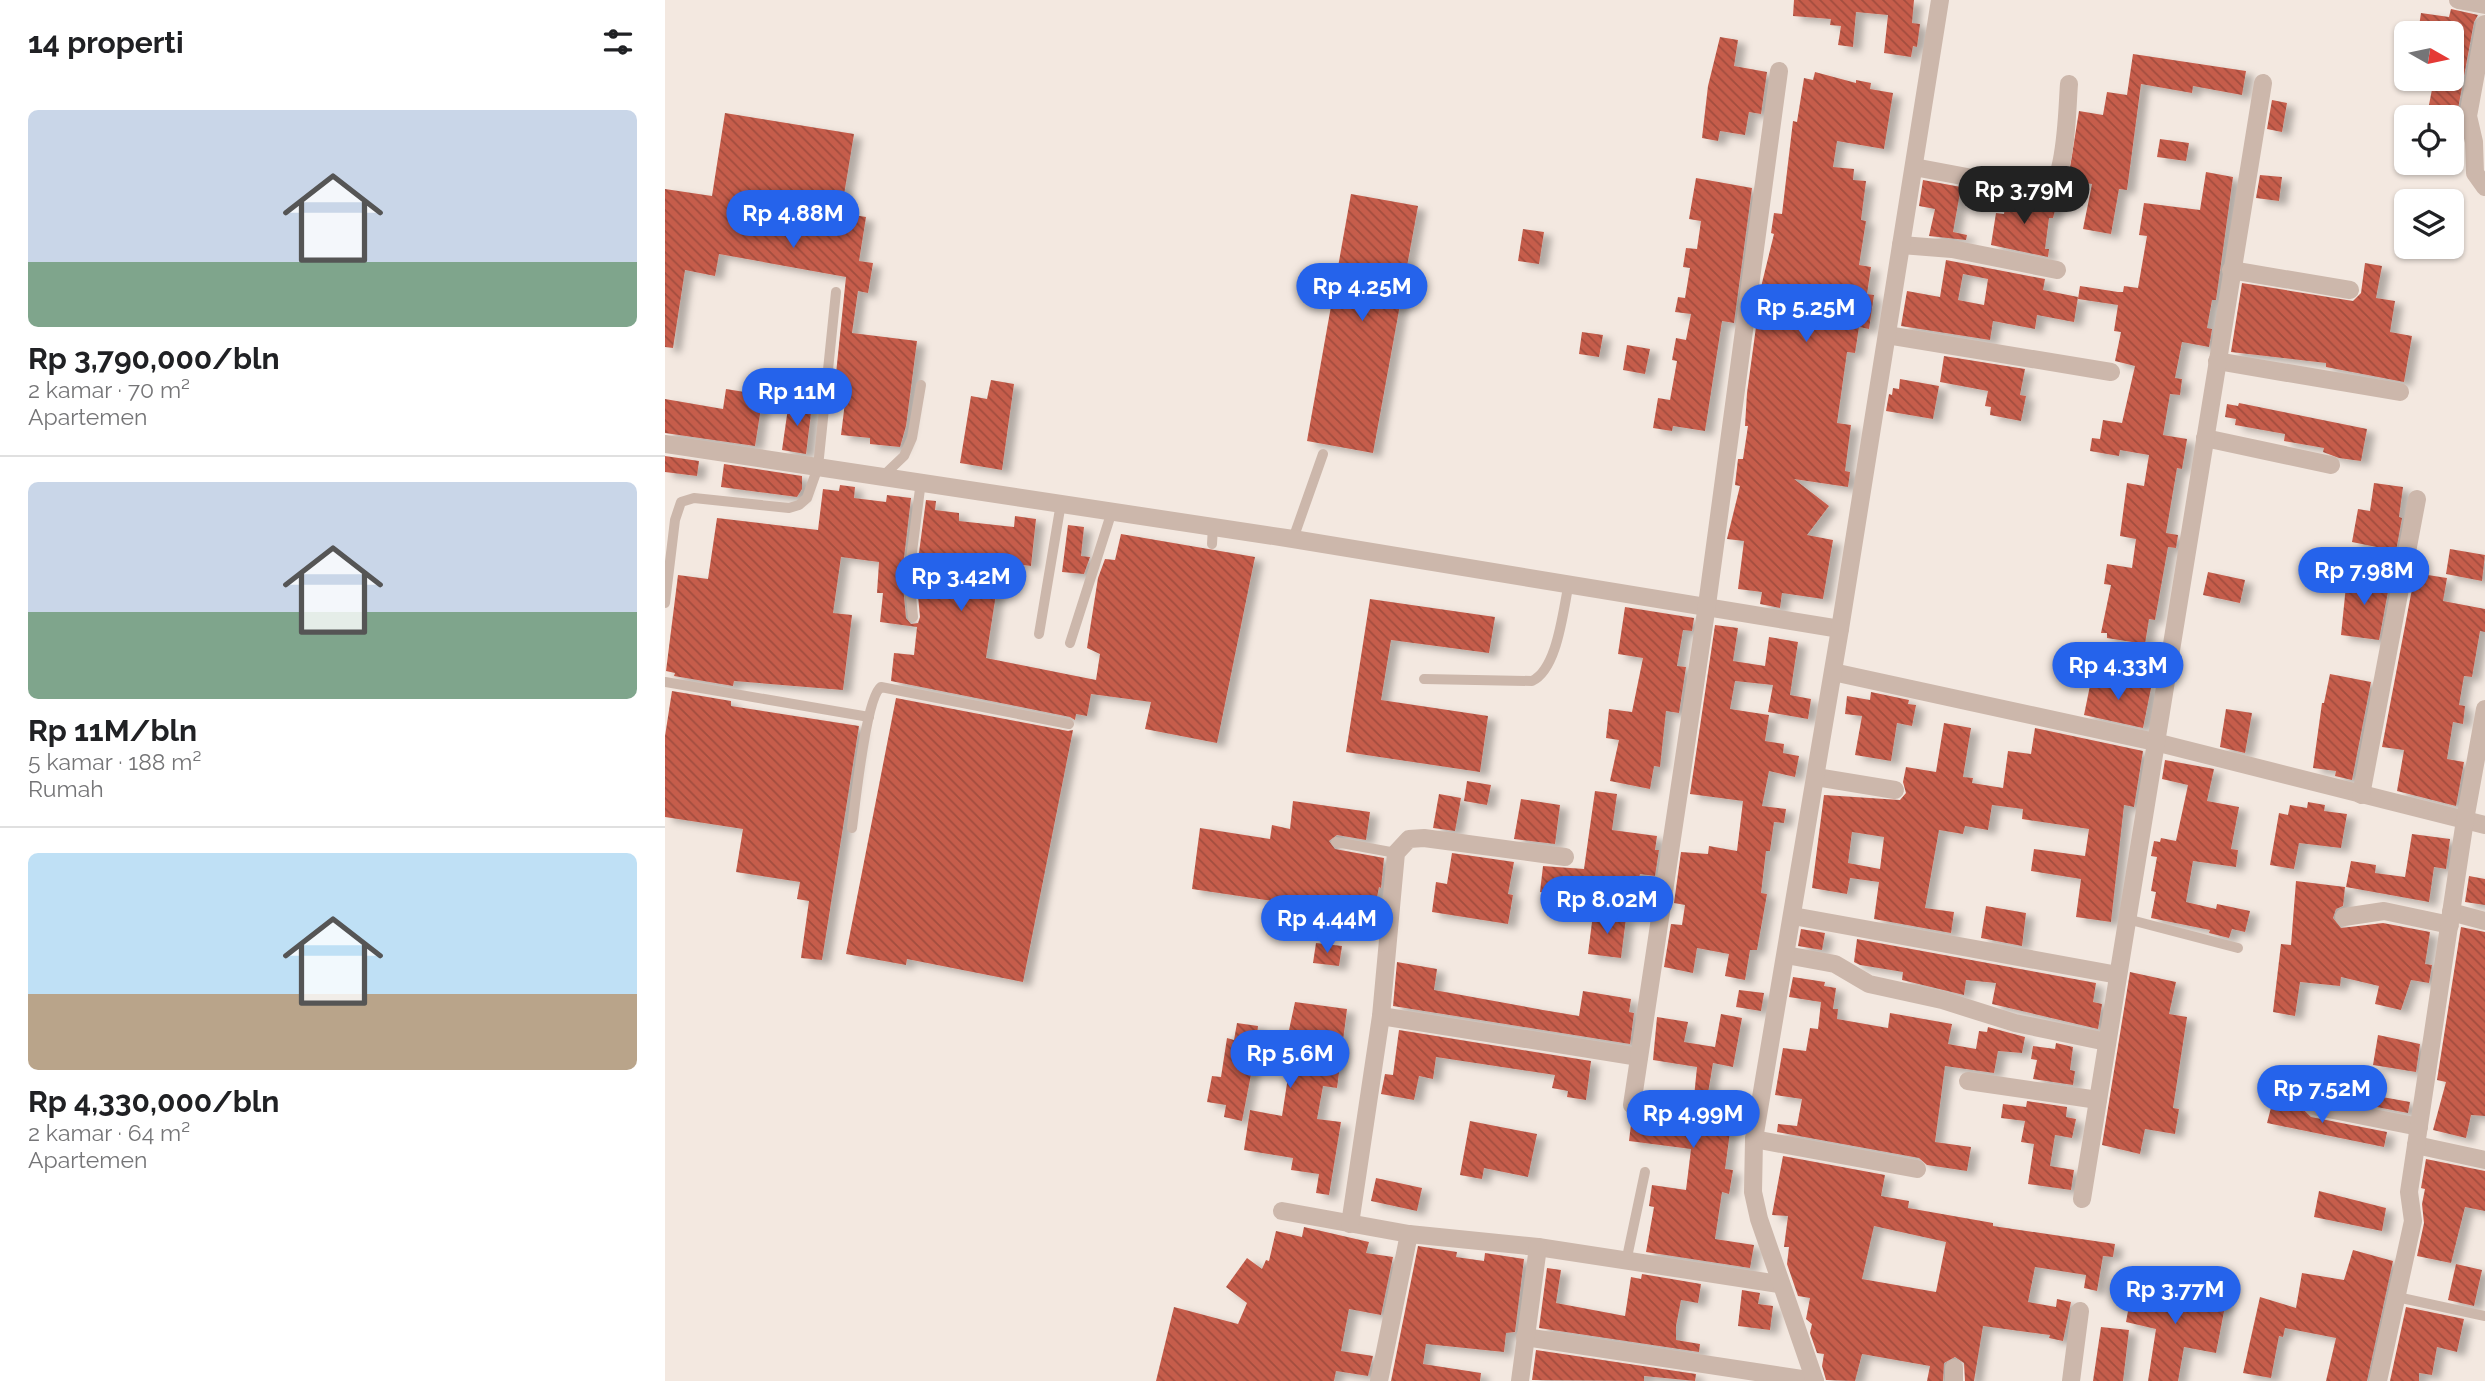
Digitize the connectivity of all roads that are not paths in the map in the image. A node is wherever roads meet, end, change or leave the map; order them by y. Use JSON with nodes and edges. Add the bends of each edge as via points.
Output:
{"nodes":[{"id":1,"x":1940,"y":0,"type":"edge"},
{"id":2,"x":2458,"y":0,"type":"edge"},
{"id":3,"x":2485,"y":5,"type":"edge"},
{"id":4,"x":2485,"y":24,"type":"edge"},
{"id":5,"x":1779,"y":71,"type":"dead end"},
{"id":6,"x":2263,"y":83,"type":"dead end"},
{"id":7,"x":2069,"y":84,"type":"dead end"},
{"id":8,"x":1914,"y":167,"type":"junction"},
{"id":9,"x":2485,"y":187,"type":"edge"},
{"id":10,"x":1901,"y":245,"type":"junction"},
{"id":11,"x":2057,"y":270,"type":"dead end"},
{"id":12,"x":2231,"y":270,"type":"junction"},
{"id":13,"x":2350,"y":290,"type":"dead end"},
{"id":14,"x":836,"y":292,"type":"dead end"},
{"id":15,"x":1887,"y":335,"type":"junction"},
{"id":16,"x":2217,"y":361,"type":"junction"},
{"id":17,"x":2112,"y":372,"type":"dead end"},
{"id":18,"x":921,"y":385,"type":"dead end"},
{"id":19,"x":2400,"y":391,"type":"dead end"},
{"id":20,"x":2205,"y":438,"type":"junction"},
{"id":21,"x":665,"y":444,"type":"edge"},
{"id":22,"x":1323,"y":454,"type":"dead end"},
{"id":23,"x":2331,"y":465,"type":"dead end"},
{"id":24,"x":818,"y":467,"type":"junction"},
{"id":25,"x":883,"y":476,"type":"junction"},
{"id":26,"x":921,"y":481,"type":"junction"},
{"id":27,"x":2417,"y":499,"type":"dead end"},
{"id":28,"x":1061,"y":503,"type":"junction"},
{"id":29,"x":1112,"y":511,"type":"junction"},
{"id":30,"x":1293,"y":538,"type":"junction"},
{"id":31,"x":1569,"y":583,"type":"junction"},
{"id":32,"x":665,"y":603,"type":"edge"},
{"id":33,"x":1707,"y":605,"type":"junction"},
{"id":34,"x":913,"y":617,"type":"dead end"},
{"id":35,"x":1840,"y":629,"type":"junction"},
{"id":36,"x":1039,"y":634,"type":"dead end"},
{"id":37,"x":1070,"y":643,"type":"dead end"},
{"id":38,"x":1833,"y":672,"type":"junction"},
{"id":39,"x":1424,"y":679,"type":"dead end"},
{"id":40,"x":665,"y":682,"type":"edge"},
{"id":41,"x":2485,"y":709,"type":"edge"},
{"id":42,"x":869,"y":717,"type":"junction"},
{"id":43,"x":1069,"y":724,"type":"dead end"},
{"id":44,"x":2155,"y":742,"type":"junction"},
{"id":45,"x":1816,"y":777,"type":"junction"},
{"id":46,"x":1895,"y":790,"type":"dead end"},
{"id":47,"x":2361,"y":795,"type":"junction"},
{"id":48,"x":2465,"y":820,"type":"junction"},
{"id":49,"x":2485,"y":825,"type":"edge"},
{"id":50,"x":852,"y":828,"type":"dead end"},
{"id":51,"x":1336,"y":842,"type":"dead end"},
{"id":52,"x":1397,"y":853,"type":"junction"},
{"id":53,"x":1565,"y":857,"type":"dead end"},
{"id":54,"x":1793,"y":916,"type":"junction"},
{"id":55,"x":2344,"y":918,"type":"dead end"},
{"id":56,"x":2127,"y":919,"type":"junction"},
{"id":57,"x":2451,"y":919,"type":"junction"},
{"id":58,"x":2485,"y":921,"type":"edge"},
{"id":59,"x":2238,"y":948,"type":"dead end"},
{"id":60,"x":1786,"y":955,"type":"junction"},
{"id":61,"x":2119,"y":975,"type":"junction"},
{"id":62,"x":1381,"y":1016,"type":"junction"},
{"id":63,"x":2108,"y":1042,"type":"junction"},
{"id":64,"x":1639,"y":1057,"type":"junction"},
{"id":65,"x":1968,"y":1081,"type":"dead end"},
{"id":66,"x":2098,"y":1100,"type":"junction"},
{"id":67,"x":1632,"y":1105,"type":"dead end"},
{"id":68,"x":2313,"y":1106,"type":"dead end"},
{"id":69,"x":2418,"y":1136,"type":"junction"},
{"id":70,"x":1754,"y":1139,"type":"junction"},
{"id":71,"x":2485,"y":1160,"type":"edge"},
{"id":72,"x":1917,"y":1169,"type":"dead end"},
{"id":73,"x":1645,"y":1172,"type":"dead end"},
{"id":74,"x":2081,"y":1199,"type":"dead end"},
{"id":75,"x":1282,"y":1212,"type":"dead end"},
{"id":76,"x":1350,"y":1224,"type":"junction"},
{"id":77,"x":1409,"y":1234,"type":"junction"},
{"id":78,"x":1538,"y":1247,"type":"junction"},
{"id":79,"x":1626,"y":1262,"type":"junction"},
{"id":80,"x":1779,"y":1284,"type":"junction"},
{"id":81,"x":2397,"y":1297,"type":"junction"},
{"id":82,"x":2080,"y":1311,"type":"dead end"},
{"id":83,"x":2485,"y":1316,"type":"edge"},
{"id":84,"x":1525,"y":1337,"type":"junction"},
{"id":85,"x":1729,"y":1374,"type":"edge"},
{"id":86,"x":1379,"y":1381,"type":"edge"},
{"id":87,"x":1520,"y":1381,"type":"edge"},
{"id":88,"x":1815,"y":1381,"type":"edge"},
{"id":89,"x":2071,"y":1381,"type":"edge"},
{"id":90,"x":2378,"y":1381,"type":"edge"}],
"edges":[{"from":1,"to":8,"type":"street"},
{"from":2,"to":3,"type":"street"},
{"from":4,"to":9,"type":"street","via":[[2468,116],[2475,173]]},
{"from":5,"to":33,"type":"street"},
{"from":6,"to":12,"type":"street"},
{"from":7,"to":8,"type":"street","via":[[2061,164],[2051,190]]},
{"from":8,"to":10,"type":"street"},
{"from":10,"to":11,"type":"street","via":[[1994,256]]},
{"from":10,"to":15,"type":"street"},
{"from":12,"to":13,"type":"street"},
{"from":12,"to":16,"type":"street"},
{"from":14,"to":24,"type":"lane"},
{"from":15,"to":17,"type":"street"},
{"from":15,"to":35,"type":"street"},
{"from":16,"to":19,"type":"street"},
{"from":16,"to":20,"type":"street"},
{"from":18,"to":25,"type":"lane","via":[[912,438],[904,456]]},
{"from":20,"to":23,"type":"street"},
{"from":20,"to":44,"type":"street"},
{"from":21,"to":24,"type":"street"},
{"from":22,"to":30,"type":"lane"},
{"from":24,"to":25,"type":"street"},
{"from":24,"to":32,"type":"lane","via":[[807,498],[789,508],[694,498],[681,502]]},
{"from":25,"to":26,"type":"street"},
{"from":26,"to":28,"type":"street"},
{"from":26,"to":34,"type":"lane","via":[[909,575]]},
{"from":27,"to":47,"type":"street"},
{"from":28,"to":29,"type":"street"},
{"from":28,"to":36,"type":"lane"},
{"from":29,"to":30,"type":"street","via":[[1212,535]]},
{"from":29,"to":37,"type":"lane"},
{"from":30,"to":31,"type":"street"},
{"from":31,"to":33,"type":"street"},
{"from":31,"to":39,"type":"lane","via":[[1550,662],[1539,678]]},
{"from":33,"to":35,"type":"street"},
{"from":33,"to":64,"type":"street"},
{"from":35,"to":38,"type":"street"},
{"from":38,"to":44,"type":"street"},
{"from":38,"to":45,"type":"street"},
{"from":40,"to":42,"type":"lane"},
{"from":41,"to":48,"type":"street"},
{"from":42,"to":43,"type":"lane","via":[[876,691],[887,687]]},
{"from":42,"to":50,"type":"lane"},
{"from":44,"to":47,"type":"street"},
{"from":44,"to":56,"type":"street"},
{"from":45,"to":46,"type":"street"},
{"from":45,"to":54,"type":"street"},
{"from":47,"to":48,"type":"street"},
{"from":48,"to":49,"type":"street"},
{"from":48,"to":57,"type":"street"},
{"from":51,"to":52,"type":"lane"},
{"from":52,"to":53,"type":"street","via":[[1403,842],[1414,838]]},
{"from":52,"to":62,"type":"street"},
{"from":54,"to":60,"type":"street"},
{"from":54,"to":61,"type":"street"},
{"from":55,"to":57,"type":"street","via":[[2384,911]]},
{"from":56,"to":59,"type":"lane"},
{"from":56,"to":61,"type":"street"},
{"from":57,"to":58,"type":"street"},
{"from":57,"to":69,"type":"street"},
{"from":60,"to":63,"type":"street","via":[[1835,964],[1869,984]]},
{"from":60,"to":70,"type":"street"},
{"from":61,"to":63,"type":"street"},
{"from":62,"to":64,"type":"street"},
{"from":62,"to":76,"type":"street"},
{"from":63,"to":66,"type":"street"},
{"from":64,"to":67,"type":"street"},
{"from":65,"to":66,"type":"street"},
{"from":66,"to":74,"type":"street"},
{"from":68,"to":69,"type":"street"},
{"from":69,"to":71,"type":"street"},
{"from":69,"to":81,"type":"street","via":[[2409,1192],[2413,1221]]},
{"from":70,"to":72,"type":"street"},
{"from":70,"to":80,"type":"street","via":[[1753,1192]]},
{"from":73,"to":79,"type":"lane"},
{"from":75,"to":76,"type":"street"},
{"from":76,"to":77,"type":"street"},
{"from":77,"to":78,"type":"street"},
{"from":77,"to":86,"type":"street"},
{"from":78,"to":79,"type":"street"},
{"from":78,"to":84,"type":"street"},
{"from":79,"to":80,"type":"street"},
{"from":80,"to":88,"type":"street"},
{"from":81,"to":83,"type":"lane"},
{"from":81,"to":90,"type":"street"},
{"from":82,"to":89,"type":"street"},
{"from":84,"to":85,"type":"street"},
{"from":84,"to":87,"type":"street"},
{"from":85,"to":88,"type":"street"}]}
